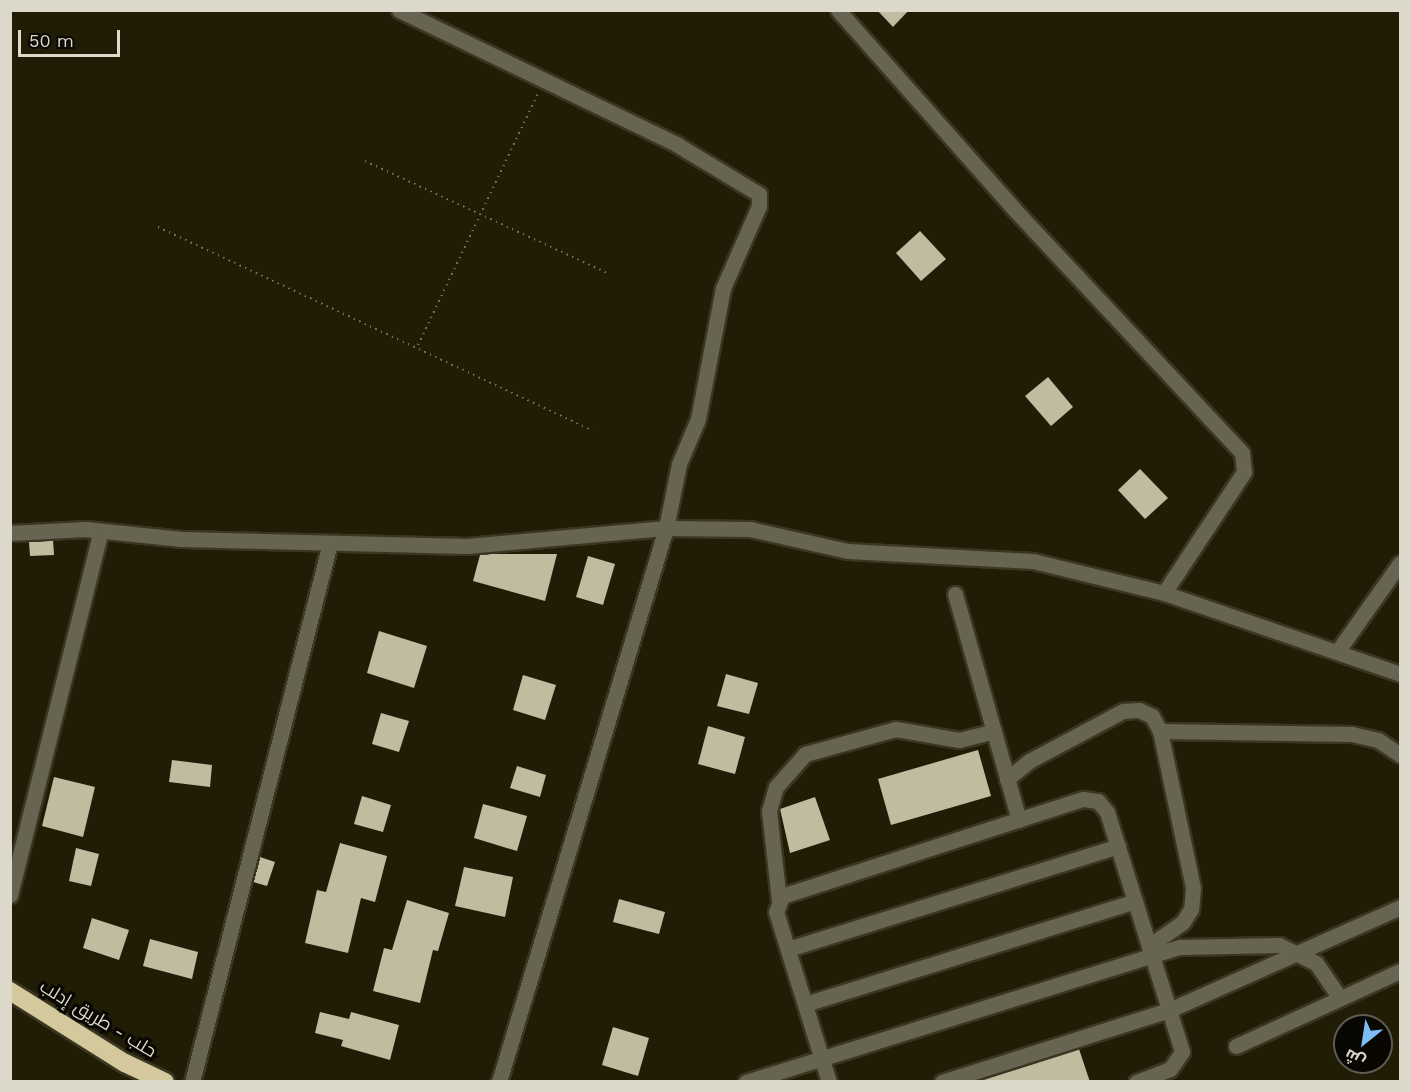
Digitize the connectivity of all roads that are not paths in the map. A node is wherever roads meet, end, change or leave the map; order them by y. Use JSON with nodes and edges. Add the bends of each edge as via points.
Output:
{"nodes":[{"id":1,"x":399,"y":10,"type":"edge"},
{"id":2,"x":838,"y":10,"type":"edge"},
{"id":3,"x":666,"y":528,"type":"junction"},
{"id":4,"x":101,"y":531,"type":"junction"},
{"id":5,"x":10,"y":533,"type":"edge"},
{"id":6,"x":330,"y":543,"type":"junction"},
{"id":7,"x":1401,"y":563,"type":"edge"},
{"id":8,"x":1164,"y":593,"type":"junction"},
{"id":9,"x":955,"y":594,"type":"dead end"},
{"id":10,"x":1337,"y":652,"type":"junction"},
{"id":11,"x":1401,"y":674,"type":"edge"},
{"id":12,"x":994,"y":731,"type":"junction"},
{"id":13,"x":1160,"y":731,"type":"junction"},
{"id":14,"x":1401,"y":755,"type":"edge"},
{"id":15,"x":1007,"y":779,"type":"junction"},
{"id":16,"x":1019,"y":820,"type":"junction"},
{"id":17,"x":1118,"y":846,"type":"junction"},
{"id":18,"x":10,"y":895,"type":"edge"},
{"id":19,"x":779,"y":901,"type":"junction"},
{"id":20,"x":1135,"y":901,"type":"junction"},
{"id":21,"x":1401,"y":907,"type":"edge"},
{"id":22,"x":788,"y":949,"type":"junction"},
{"id":23,"x":1151,"y":951,"type":"junction"},
{"id":24,"x":1299,"y":952,"type":"junction"},
{"id":25,"x":1401,"y":971,"type":"edge"},
{"id":26,"x":10,"y":991,"type":"edge"},
{"id":27,"x":1340,"y":998,"type":"junction"},
{"id":28,"x":805,"y":1004,"type":"junction"},
{"id":29,"x":1169,"y":1010,"type":"junction"},
{"id":30,"x":1236,"y":1046,"type":"dead end"},
{"id":31,"x":823,"y":1061,"type":"junction"},
{"id":32,"x":165,"y":1082,"type":"edge"},
{"id":33,"x":192,"y":1082,"type":"edge"},
{"id":34,"x":499,"y":1082,"type":"edge"},
{"id":35,"x":746,"y":1082,"type":"edge"},
{"id":36,"x":829,"y":1082,"type":"edge"},
{"id":37,"x":942,"y":1082,"type":"edge"},
{"id":38,"x":1136,"y":1082,"type":"edge"}],
"edges":[{"from":1,"to":3,"type":"street","via":[[676,144],[759,194],[759,206],[723,288],[704,396],[679,464]]},
{"from":2,"to":8,"type":"street","via":[[1013,208],[1242,453],[1244,472]]},
{"from":3,"to":6,"type":"street","via":[[467,546]]},
{"from":3,"to":8,"type":"street","via":[[750,529],[848,551],[1033,561]]},
{"from":3,"to":34,"type":"street"},
{"from":4,"to":5,"type":"street"},
{"from":4,"to":6,"type":"street","via":[[181,539]]},
{"from":4,"to":18,"type":"street"},
{"from":6,"to":33,"type":"street"},
{"from":7,"to":10,"type":"street"},
{"from":8,"to":10,"type":"street"},
{"from":9,"to":12,"type":"street"},
{"from":10,"to":11,"type":"street"},
{"from":12,"to":15,"type":"street"},
{"from":12,"to":19,"type":"street","via":[[959,740],[896,729],[805,754],[776,787],[769,811]]},
{"from":13,"to":14,"type":"street","via":[[1352,734],[1378,740]]},
{"from":13,"to":15,"type":"street","via":[[1152,716],[1139,710],[1123,711],[1029,761]]},
{"from":13,"to":23,"type":"street","via":[[1193,888],[1191,909],[1183,922]]},
{"from":15,"to":16,"type":"street"},
{"from":16,"to":17,"type":"street","via":[[1083,800],[1098,801],[1107,812]]},
{"from":16,"to":19,"type":"street","via":[[790,891]]},
{"from":17,"to":20,"type":"street"},
{"from":17,"to":22,"type":"street"},
{"from":19,"to":22,"type":"street","via":[[776,912]]},
{"from":20,"to":23,"type":"street"},
{"from":20,"to":28,"type":"street"},
{"from":21,"to":24,"type":"street"},
{"from":22,"to":28,"type":"street"},
{"from":23,"to":24,"type":"street","via":[[1279,945]]},
{"from":23,"to":29,"type":"street"},
{"from":23,"to":31,"type":"street"},
{"from":24,"to":27,"type":"street","via":[[1316,963]]},
{"from":24,"to":29,"type":"street"},
{"from":25,"to":27,"type":"street"},
{"from":26,"to":32,"type":"highway","name":"حلب - طريق إدلب","via":[[125,1063]]},
{"from":27,"to":30,"type":"street"},
{"from":28,"to":31,"type":"street"},
{"from":29,"to":37,"type":"street"},
{"from":29,"to":38,"type":"street","via":[[1180,1057],[1164,1073]]},
{"from":31,"to":35,"type":"street"},
{"from":31,"to":36,"type":"street"}]}
